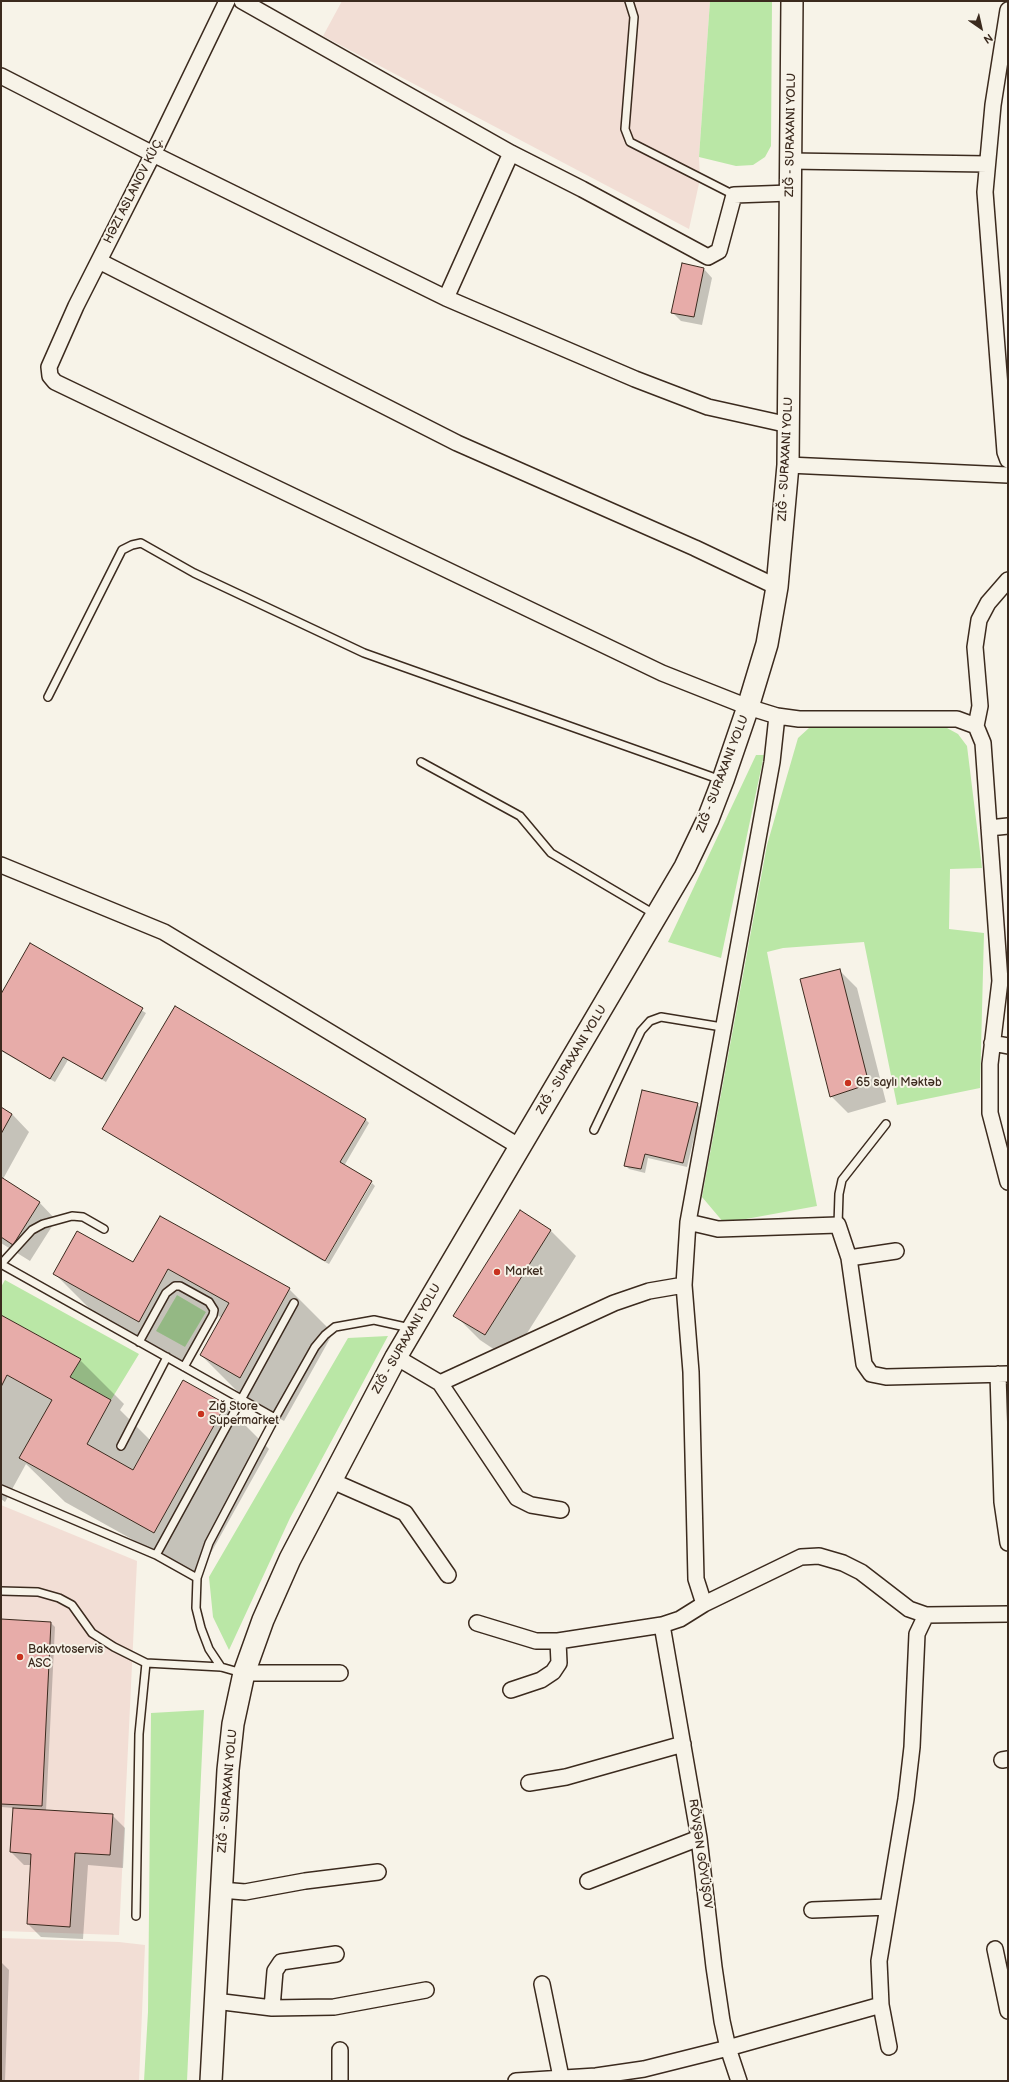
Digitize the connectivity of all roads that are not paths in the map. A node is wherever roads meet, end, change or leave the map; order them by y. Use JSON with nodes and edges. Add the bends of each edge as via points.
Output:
{"nodes":[{"id":1,"x":227,"y":1,"type":"edge"},
{"id":2,"x":242,"y":1,"type":"edge"},
{"id":3,"x":629,"y":1,"type":"edge"},
{"id":4,"x":792,"y":1,"type":"edge"},
{"id":5,"x":1008,"y":10,"type":"edge"},
{"id":6,"x":1,"y":76,"type":"edge"},
{"id":7,"x":511,"y":153,"type":"junction"},
{"id":8,"x":153,"y":154,"type":"junction"},
{"id":9,"x":790,"y":160,"type":"junction"},
{"id":10,"x":987,"y":164,"type":"junction"},
{"id":11,"x":790,"y":192,"type":"junction"},
{"id":12,"x":734,"y":195,"type":"junction"},
{"id":13,"x":99,"y":261,"type":"junction"},
{"id":14,"x":446,"y":298,"type":"junction"},
{"id":15,"x":789,"y":425,"type":"junction"},
{"id":16,"x":1008,"y":460,"type":"edge"},
{"id":17,"x":788,"y":464,"type":"junction"},
{"id":18,"x":1008,"y":475,"type":"edge"},
{"id":19,"x":1008,"y":580,"type":"edge"},
{"id":20,"x":777,"y":586,"type":"junction"},
{"id":21,"x":48,"y":697,"type":"dead end"},
{"id":22,"x":748,"y":707,"type":"junction"},
{"id":23,"x":777,"y":716,"type":"junction"},
{"id":24,"x":976,"y":726,"type":"junction"},
{"id":25,"x":421,"y":762,"type":"dead end"},
{"id":26,"x":723,"y":780,"type":"junction"},
{"id":27,"x":1008,"y":826,"type":"edge"},
{"id":28,"x":989,"y":828,"type":"junction"},
{"id":29,"x":1,"y":865,"type":"edge"},
{"id":30,"x":657,"y":916,"type":"junction"},
{"id":31,"x":722,"y":1027,"type":"junction"},
{"id":32,"x":992,"y":1043,"type":"junction"},
{"id":33,"x":1008,"y":1046,"type":"edge"},
{"id":34,"x":886,"y":1124,"type":"dead end"},
{"id":35,"x":594,"y":1130,"type":"dead end"},
{"id":36,"x":520,"y":1147,"type":"junction"},
{"id":37,"x":1008,"y":1182,"type":"edge"},
{"id":38,"x":688,"y":1222,"type":"junction"},
{"id":39,"x":838,"y":1225,"type":"junction"},
{"id":40,"x":104,"y":1229,"type":"dead end"},
{"id":41,"x":896,"y":1251,"type":"dead end"},
{"id":42,"x":849,"y":1258,"type":"junction"},
{"id":43,"x":1,"y":1264,"type":"edge"},
{"id":44,"x":684,"y":1285,"type":"junction"},
{"id":45,"x":294,"y":1303,"type":"dead end"},
{"id":46,"x":412,"y":1328,"type":"junction"},
{"id":47,"x":139,"y":1342,"type":"junction"},
{"id":48,"x":167,"y":1357,"type":"junction"},
{"id":49,"x":396,"y":1357,"type":"junction"},
{"id":50,"x":184,"y":1367,"type":"junction"},
{"id":51,"x":1003,"y":1374,"type":"edge"},
{"id":52,"x":440,"y":1384,"type":"junction"},
{"id":53,"x":242,"y":1399,"type":"junction"},
{"id":54,"x":275,"y":1418,"type":"junction"},
{"id":55,"x":121,"y":1446,"type":"dead end"},
{"id":56,"x":330,"y":1480,"type":"junction"},
{"id":57,"x":1,"y":1489,"type":"edge"},
{"id":58,"x":561,"y":1510,"type":"dead end"},
{"id":59,"x":1008,"y":1543,"type":"edge"},
{"id":60,"x":156,"y":1555,"type":"junction"},
{"id":61,"x":448,"y":1575,"type":"dead end"},
{"id":62,"x":197,"y":1578,"type":"junction"},
{"id":63,"x":1,"y":1591,"type":"edge"},
{"id":64,"x":704,"y":1604,"type":"junction"},
{"id":65,"x":1008,"y":1614,"type":"edge"},
{"id":66,"x":926,"y":1615,"type":"junction"},
{"id":67,"x":477,"y":1623,"type":"dead end"},
{"id":68,"x":662,"y":1625,"type":"junction"},
{"id":69,"x":558,"y":1641,"type":"junction"},
{"id":70,"x":146,"y":1663,"type":"junction"},
{"id":71,"x":221,"y":1667,"type":"junction"},
{"id":72,"x":244,"y":1673,"type":"junction"},
{"id":73,"x":340,"y":1673,"type":"dead end"},
{"id":74,"x":511,"y":1690,"type":"dead end"},
{"id":75,"x":684,"y":1744,"type":"junction"},
{"id":76,"x":529,"y":1783,"type":"dead end"},
{"id":77,"x":699,"y":1838,"type":"junction"},
{"id":78,"x":378,"y":1872,"type":"dead end"},
{"id":79,"x":588,"y":1881,"type":"dead end"},
{"id":80,"x":221,"y":1890,"type":"junction"},
{"id":81,"x":888,"y":1907,"type":"junction"},
{"id":82,"x":812,"y":1910,"type":"dead end"},
{"id":83,"x":136,"y":1916,"type":"dead end"},
{"id":84,"x":995,"y":1949,"type":"dead end"},
{"id":85,"x":336,"y":1954,"type":"dead end"},
{"id":86,"x":542,"y":1984,"type":"dead end"},
{"id":87,"x":426,"y":1990,"type":"dead end"},
{"id":88,"x":215,"y":2001,"type":"junction"},
{"id":89,"x":881,"y":2005,"type":"junction"},
{"id":90,"x":272,"y":2008,"type":"junction"},
{"id":91,"x":1008,"y":2010,"type":"edge"},
{"id":92,"x":890,"y":2047,"type":"dead end"},
{"id":93,"x":728,"y":2048,"type":"junction"},
{"id":94,"x":340,"y":2050,"type":"dead end"},
{"id":95,"x":645,"y":2075,"type":"edge"},
{"id":96,"x":561,"y":2077,"type":"junction"},
{"id":97,"x":211,"y":2081,"type":"edge"},
{"id":98,"x":340,"y":2081,"type":"edge"},
{"id":99,"x":516,"y":2081,"type":"edge"},
{"id":100,"x":740,"y":2081,"type":"edge"}],
"edges":[{"from":1,"to":8,"type":"street","name":"HƏZI ASLANOV KÜÇ."},
{"from":2,"to":7,"type":"street"},
{"from":3,"to":12,"type":"lane","via":[[634,17],[625,129],[630,142]]},
{"from":4,"to":9,"type":"main road"},
{"from":5,"to":10,"type":"street","via":[[992,105]]},
{"from":6,"to":8,"type":"street"},
{"from":7,"to":12,"type":"street","via":[[708,258],[719,251]]},
{"from":7,"to":14,"type":"street"},
{"from":8,"to":13,"type":"street","name":"HƏZI ASLANOV KÜÇ."},
{"from":8,"to":14,"type":"street"},
{"from":9,"to":10,"type":"street"},
{"from":9,"to":11,"type":"main road"},
{"from":10,"to":16,"type":"street","via":[[985,192],[1005,452]]},
{"from":11,"to":12,"type":"street"},
{"from":11,"to":15,"type":"main road"},
{"from":13,"to":20,"type":"street","via":[[457,443]]},
{"from":13,"to":22,"type":"street","name":"HƏZI ASLANOV KÜÇ.","via":[[49,367],[50,376],[55,382],[662,673]]},
{"from":14,"to":15,"type":"street","via":[[634,379],[708,407]]},
{"from":15,"to":17,"type":"main road"},
{"from":17,"to":18,"type":"street"},
{"from":17,"to":20,"type":"main road"},
{"from":19,"to":24,"type":"street","via":[[988,603],[979,620],[975,647],[980,706]]},
{"from":20,"to":22,"type":"main road","via":[[767,644]]},
{"from":21,"to":26,"type":"lane","via":[[122,550],[141,543],[194,573],[364,653]]},
{"from":22,"to":23,"type":"street"},
{"from":22,"to":26,"type":"main road"},
{"from":23,"to":24,"type":"street","via":[[799,719],[958,719]]},
{"from":23,"to":31,"type":"street","via":[[772,762]]},
{"from":24,"to":28,"type":"street","via":[[983,743]]},
{"from":25,"to":30,"type":"lane","via":[[520,816],[551,852]]},
{"from":26,"to":30,"type":"main road","via":[[708,820]]},
{"from":27,"to":28,"type":"street"},
{"from":28,"to":32,"type":"street","via":[[1000,981]]},
{"from":29,"to":36,"type":"street","via":[[164,932]]},
{"from":30,"to":36,"type":"main road"},
{"from":31,"to":35,"type":"lane","via":[[661,1017],[650,1022],[641,1031]]},
{"from":31,"to":38,"type":"street"},
{"from":32,"to":33,"type":"street"},
{"from":32,"to":37,"type":"street","via":[[990,1113]]},
{"from":34,"to":39,"type":"lane","via":[[842,1180]]},
{"from":36,"to":46,"type":"main road"},
{"from":38,"to":39,"type":"street","via":[[718,1229]]},
{"from":38,"to":44,"type":"street"},
{"from":39,"to":42,"type":"street"},
{"from":40,"to":43,"type":"lane","via":[[83,1217],[72,1216],[43,1224],[32,1230]]},
{"from":41,"to":42,"type":"street"},
{"from":42,"to":51,"type":"street","via":[[864,1364],[871,1374],[886,1377]]},
{"from":43,"to":47,"type":"lane"},
{"from":44,"to":52,"type":"street","via":[[649,1291],[614,1303]]},
{"from":44,"to":64,"type":"street","via":[[691,1372],[696,1579]]},
{"from":45,"to":53,"type":"lane"},
{"from":46,"to":49,"type":"main road"},
{"from":46,"to":54,"type":"lane","via":[[374,1320],[335,1327],[315,1347]]},
{"from":47,"to":48,"type":"lane"},
{"from":47,"to":50,"type":"lane","via":[[166,1293],[174,1286],[180,1286],[210,1302],[214,1310],[213,1315]]},
{"from":48,"to":50,"type":"lane"},
{"from":48,"to":55,"type":"lane"},
{"from":49,"to":52,"type":"street"},
{"from":49,"to":56,"type":"main road"},
{"from":50,"to":53,"type":"lane"},
{"from":51,"to":59,"type":"street","via":[[1002,1502]]},
{"from":52,"to":58,"type":"street","via":[[517,1498],[531,1505]]},
{"from":53,"to":54,"type":"lane"},
{"from":53,"to":60,"type":"lane"},
{"from":54,"to":62,"type":"lane","via":[[209,1543]]},
{"from":56,"to":61,"type":"street","via":[[405,1513]]},
{"from":56,"to":72,"type":"main road","via":[[290,1559]]},
{"from":57,"to":60,"type":"lane"},
{"from":60,"to":62,"type":"lane"},
{"from":62,"to":71,"type":"lane","via":[[196,1608],[201,1628],[209,1649]]},
{"from":63,"to":70,"type":"lane","via":[[38,1592],[59,1598],[72,1605],[92,1633]]},
{"from":64,"to":66,"type":"street","via":[[800,1557],[819,1556],[843,1563],[861,1572],[909,1609]]},
{"from":64,"to":68,"type":"street","via":[[680,1619]]},
{"from":65,"to":66,"type":"street"},
{"from":66,"to":81,"type":"street","via":[[917,1634],[911,1755]]},
{"from":67,"to":69,"type":"street","via":[[536,1641]]},
{"from":68,"to":69,"type":"street"},
{"from":68,"to":75,"type":"street","name":"RÖVŞƏN GÖYÜŞOV"},
{"from":69,"to":74,"type":"street","via":[[559,1663],[553,1672],[541,1680]]},
{"from":70,"to":71,"type":"lane"},
{"from":70,"to":83,"type":"lane","via":[[139,1734]]},
{"from":71,"to":72,"type":"lane"},
{"from":72,"to":73,"type":"street"},
{"from":72,"to":80,"type":"main road","via":[[228,1770]]},
{"from":75,"to":76,"type":"street","via":[[566,1777]]},
{"from":75,"to":77,"type":"street","name":"RÖVŞƏN GÖYÜŞOV"},
{"from":77,"to":79,"type":"street"},
{"from":77,"to":93,"type":"street","name":"RÖVŞƏN GÖYÜŞOV","via":[[714,1967]]},
{"from":78,"to":80,"type":"street","via":[[245,1892]]},
{"from":80,"to":88,"type":"main road"},
{"from":81,"to":82,"type":"street"},
{"from":81,"to":89,"type":"street","via":[[879,1961]]},
{"from":84,"to":91,"type":"street"},
{"from":85,"to":90,"type":"street","via":[[281,1962],[275,1971]]},
{"from":86,"to":96,"type":"street"},
{"from":87,"to":90,"type":"street","via":[[334,2007]]},
{"from":88,"to":90,"type":"street"},
{"from":88,"to":97,"type":"main road"},
{"from":89,"to":92,"type":"street"},
{"from":89,"to":93,"type":"street"},
{"from":93,"to":95,"type":"street"},
{"from":93,"to":100,"type":"street","name":"RÖVŞƏN GÖYÜŞOV"},
{"from":94,"to":98,"type":"street"},
{"from":95,"to":96,"type":"street"},
{"from":96,"to":99,"type":"street"}]}
